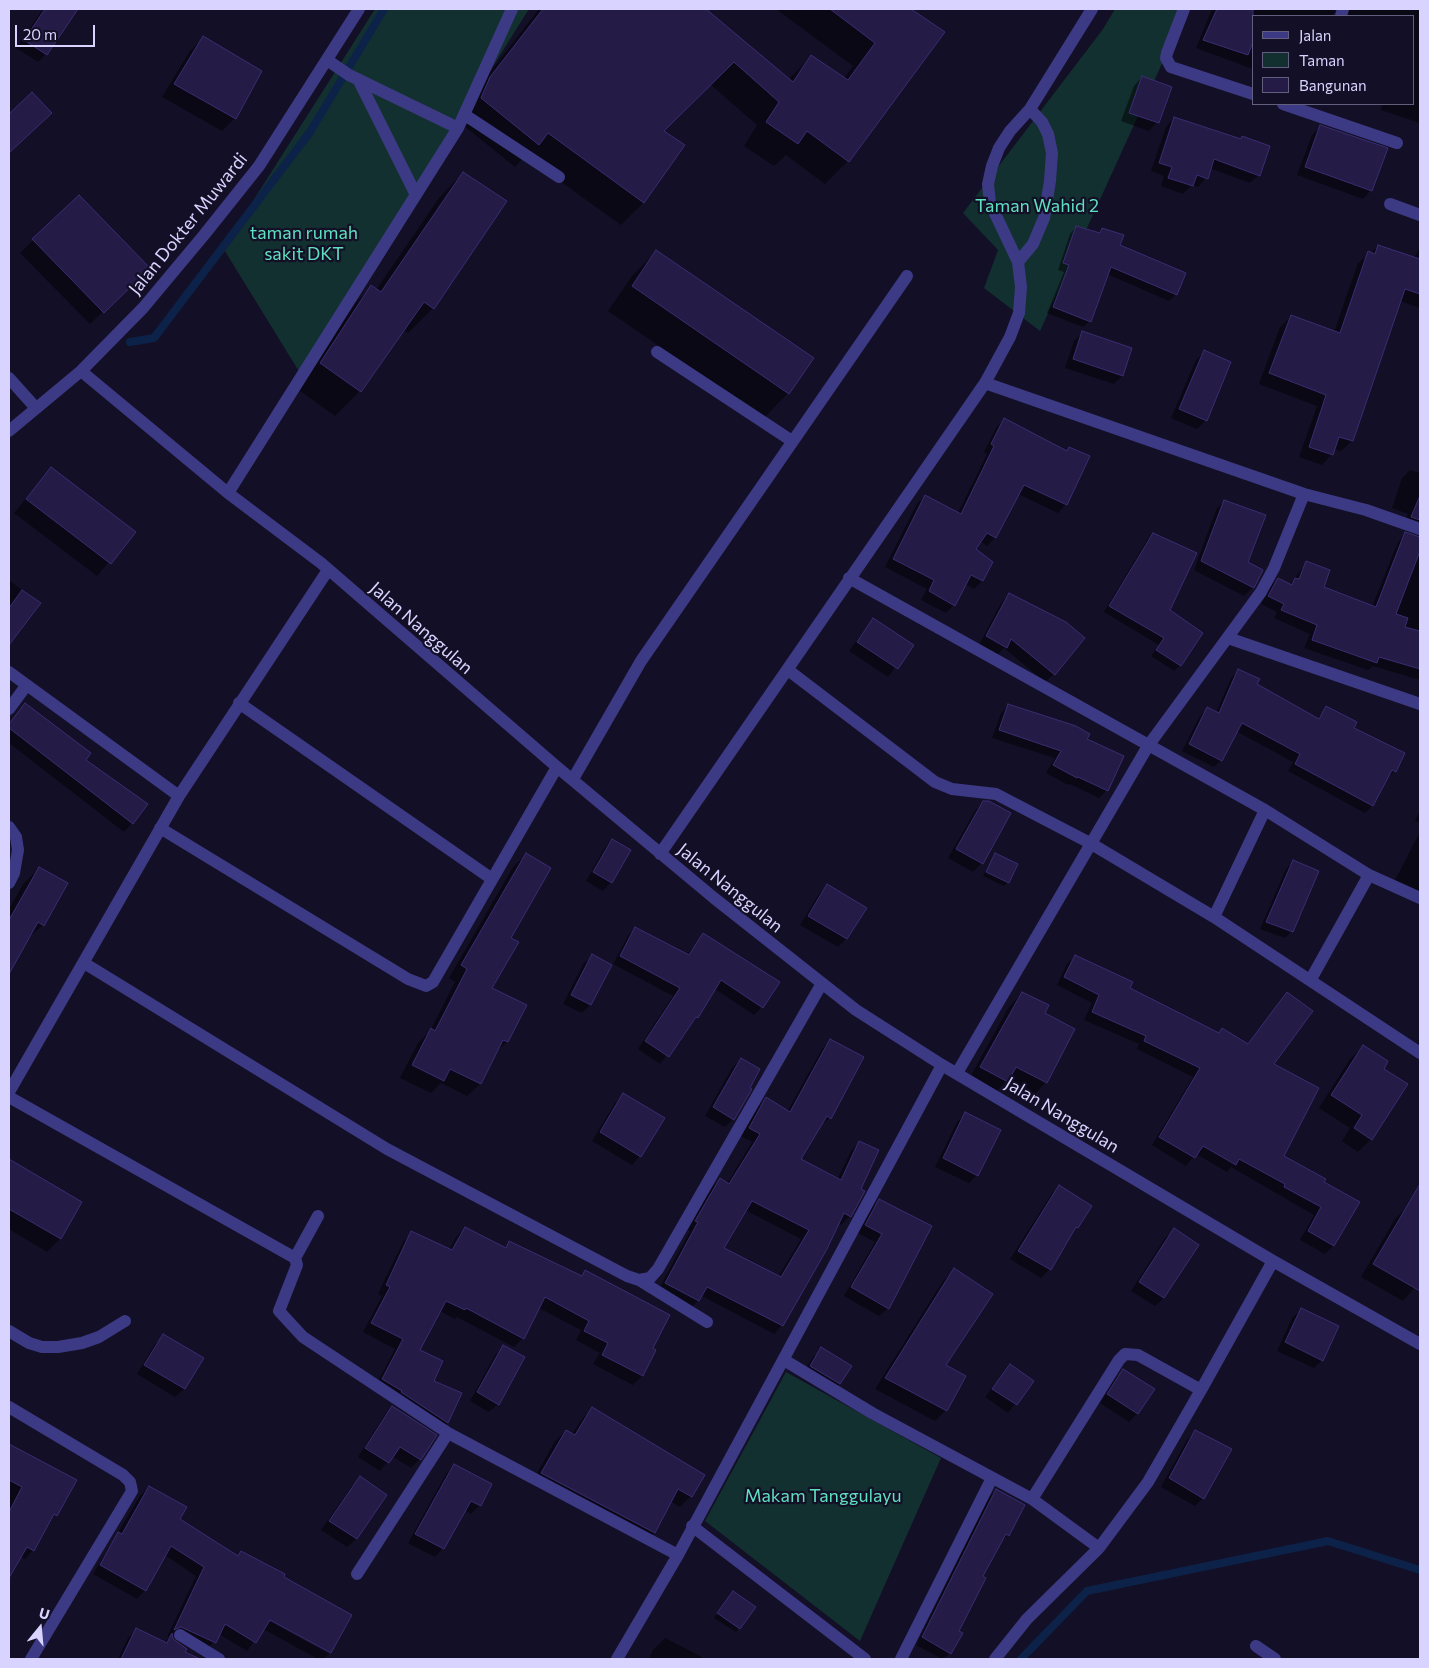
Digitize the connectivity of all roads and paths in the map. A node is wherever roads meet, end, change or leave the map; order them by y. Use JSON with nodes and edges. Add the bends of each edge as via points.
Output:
{"nodes":[{"id":1,"x":359,"y":9,"type":"edge"},
{"id":2,"x":512,"y":9,"type":"edge"},
{"id":3,"x":1092,"y":9,"type":"edge"},
{"id":4,"x":1184,"y":9,"type":"edge"},
{"id":5,"x":327,"y":60,"type":"junction"},
{"id":6,"x":349,"y":75,"type":"junction"},
{"id":7,"x":1252,"y":94,"type":"edge"},
{"id":8,"x":1290,"y":105,"type":"edge"},
{"id":9,"x":1310,"y":108,"type":"edge"},
{"id":10,"x":1030,"y":109,"type":"junction"},
{"id":11,"x":465,"y":115,"type":"junction"},
{"id":12,"x":458,"y":128,"type":"junction"},
{"id":13,"x":1397,"y":143,"type":"dead end"},
{"id":14,"x":559,"y":177,"type":"dead end"},
{"id":15,"x":416,"y":195,"type":"junction"},
{"id":16,"x":1390,"y":204,"type":"dead end"},
{"id":17,"x":1420,"y":215,"type":"edge"},
{"id":18,"x":1018,"y":262,"type":"junction"},
{"id":19,"x":907,"y":276,"type":"dead end"},
{"id":20,"x":657,"y":352,"type":"dead end"},
{"id":21,"x":81,"y":371,"type":"junction"},
{"id":22,"x":9,"y":378,"type":"edge"},
{"id":23,"x":985,"y":383,"type":"junction"},
{"id":24,"x":35,"y":407,"type":"junction"},
{"id":25,"x":9,"y":431,"type":"edge"},
{"id":26,"x":792,"y":441,"type":"junction"},
{"id":27,"x":228,"y":493,"type":"junction"},
{"id":28,"x":1304,"y":494,"type":"junction"},
{"id":29,"x":1420,"y":529,"type":"edge"},
{"id":30,"x":328,"y":570,"type":"junction"},
{"id":31,"x":849,"y":578,"type":"junction"},
{"id":32,"x":1228,"y":638,"type":"junction"},
{"id":33,"x":788,"y":670,"type":"junction"},
{"id":34,"x":9,"y":672,"type":"edge"},
{"id":35,"x":26,"y":686,"type":"junction"},
{"id":36,"x":239,"y":703,"type":"junction"},
{"id":37,"x":1420,"y":704,"type":"edge"},
{"id":38,"x":9,"y":710,"type":"edge"},
{"id":39,"x":1148,"y":746,"type":"junction"},
{"id":40,"x":557,"y":767,"type":"junction"},
{"id":41,"x":573,"y":779,"type":"junction"},
{"id":42,"x":179,"y":796,"type":"junction"},
{"id":43,"x":1265,"y":810,"type":"junction"},
{"id":44,"x":9,"y":827,"type":"edge"},
{"id":45,"x":160,"y":828,"type":"junction"},
{"id":46,"x":1090,"y":843,"type":"junction"},
{"id":47,"x":660,"y":854,"type":"junction"},
{"id":48,"x":1369,"y":875,"type":"junction"},
{"id":49,"x":492,"y":879,"type":"junction"},
{"id":50,"x":9,"y":883,"type":"edge"},
{"id":51,"x":1420,"y":898,"type":"edge"},
{"id":52,"x":1214,"y":917,"type":"junction"},
{"id":53,"x":84,"y":963,"type":"junction"},
{"id":54,"x":1311,"y":979,"type":"junction"},
{"id":55,"x":821,"y":985,"type":"junction"},
{"id":56,"x":1420,"y":1053,"type":"edge"},
{"id":57,"x":942,"y":1065,"type":"junction"},
{"id":58,"x":957,"y":1073,"type":"junction"},
{"id":59,"x":9,"y":1092,"type":"edge"},
{"id":60,"x":9,"y":1097,"type":"edge"},
{"id":61,"x":318,"y":1216,"type":"dead end"},
{"id":62,"x":295,"y":1258,"type":"junction"},
{"id":63,"x":1273,"y":1261,"type":"junction"},
{"id":64,"x":639,"y":1280,"type":"junction"},
{"id":65,"x":125,"y":1320,"type":"dead end"},
{"id":66,"x":707,"y":1322,"type":"dead end"},
{"id":67,"x":9,"y":1331,"type":"edge"},
{"id":68,"x":1420,"y":1344,"type":"edge"},
{"id":69,"x":784,"y":1360,"type":"junction"},
{"id":70,"x":1201,"y":1390,"type":"junction"},
{"id":71,"x":9,"y":1407,"type":"edge"},
{"id":72,"x":448,"y":1433,"type":"junction"},
{"id":73,"x":992,"y":1478,"type":"junction"},
{"id":74,"x":1032,"y":1499,"type":"junction"},
{"id":75,"x":692,"y":1526,"type":"junction"},
{"id":76,"x":1099,"y":1548,"type":"junction"},
{"id":77,"x":678,"y":1555,"type":"junction"},
{"id":78,"x":357,"y":1574,"type":"dead end"},
{"id":79,"x":180,"y":1635,"type":"dead end"},
{"id":80,"x":1256,"y":1646,"type":"dead end"},
{"id":81,"x":31,"y":1659,"type":"edge"},
{"id":82,"x":219,"y":1659,"type":"edge"},
{"id":83,"x":617,"y":1659,"type":"edge"},
{"id":84,"x":865,"y":1659,"type":"edge"},
{"id":85,"x":901,"y":1659,"type":"edge"},
{"id":86,"x":995,"y":1659,"type":"edge"},
{"id":87,"x":1274,"y":1659,"type":"edge"}],
"edges":[{"from":1,"to":5,"type":"street","name":"Jalan Dokter Muwardi"},
{"from":2,"to":11,"type":"street"},
{"from":3,"to":10,"type":"street"},
{"from":4,"to":7,"type":"street","via":[[1166,53],[1171,67]]},
{"from":5,"to":6,"type":"street"},
{"from":5,"to":21,"type":"street","name":"Jalan Dokter Muwardi","via":[[259,166],[223,212],[143,308]]},
{"from":6,"to":12,"type":"street"},
{"from":6,"to":15,"type":"street"},
{"from":8,"to":9,"type":"street"},
{"from":9,"to":13,"type":"street"},
{"from":10,"to":18,"type":"street","via":[[1048,134],[1052,153],[1050,181],[1044,218],[1033,244]]},
{"from":10,"to":18,"type":"street","via":[[998,148],[988,184],[990,203]]},
{"from":11,"to":12,"type":"street"},
{"from":11,"to":14,"type":"street"},
{"from":12,"to":15,"type":"street"},
{"from":15,"to":27,"type":"street"},
{"from":16,"to":17,"type":"street"},
{"from":18,"to":23,"type":"street","via":[[1021,287],[1019,313]]},
{"from":19,"to":26,"type":"street"},
{"from":20,"to":26,"type":"street"},
{"from":21,"to":24,"type":"street","name":"Jalan Dokter Muwardi"},
{"from":21,"to":27,"type":"street","name":"Jalan Nanggulan"},
{"from":22,"to":24,"type":"street"},
{"from":23,"to":28,"type":"street"},
{"from":23,"to":31,"type":"street"},
{"from":24,"to":25,"type":"street","name":"Jalan Dokter Muwardi"},
{"from":26,"to":41,"type":"street","via":[[641,661]]},
{"from":27,"to":30,"type":"street","name":"Jalan Nanggulan"},
{"from":28,"to":29,"type":"street","via":[[1366,510]]},
{"from":28,"to":32,"type":"street","via":[[1274,568]]},
{"from":30,"to":36,"type":"street"},
{"from":30,"to":40,"type":"street","name":"Jalan Nanggulan"},
{"from":31,"to":33,"type":"street"},
{"from":31,"to":39,"type":"street"},
{"from":32,"to":37,"type":"street"},
{"from":32,"to":39,"type":"street"},
{"from":33,"to":46,"type":"street","via":[[934,782],[952,789],[996,794]]},
{"from":33,"to":47,"type":"street"},
{"from":34,"to":35,"type":"street"},
{"from":35,"to":38,"type":"street"},
{"from":35,"to":42,"type":"street"},
{"from":36,"to":42,"type":"street"},
{"from":36,"to":49,"type":"street"},
{"from":39,"to":43,"type":"street"},
{"from":39,"to":46,"type":"street"},
{"from":40,"to":41,"type":"street","name":"Jalan Nanggulan"},
{"from":40,"to":49,"type":"street"},
{"from":41,"to":47,"type":"street","name":"Jalan Nanggulan"},
{"from":42,"to":45,"type":"street"},
{"from":43,"to":48,"type":"street"},
{"from":43,"to":52,"type":"street"},
{"from":44,"to":50,"type":"street","via":[[16,837],[18,850]]},
{"from":45,"to":49,"type":"street","via":[[408,979],[426,986],[433,982]]},
{"from":45,"to":53,"type":"street"},
{"from":46,"to":52,"type":"street"},
{"from":46,"to":58,"type":"street"},
{"from":47,"to":55,"type":"street","name":"Jalan Nanggulan"},
{"from":48,"to":51,"type":"street"},
{"from":48,"to":54,"type":"street"},
{"from":52,"to":54,"type":"street"},
{"from":53,"to":59,"type":"street"},
{"from":53,"to":64,"type":"street","via":[[387,1149]]},
{"from":54,"to":56,"type":"street"},
{"from":55,"to":57,"type":"street","name":"Jalan Nanggulan"},
{"from":55,"to":64,"type":"street","via":[[658,1269],[650,1278]]},
{"from":57,"to":58,"type":"street","name":"Jalan Nanggulan"},
{"from":57,"to":69,"type":"street"},
{"from":58,"to":63,"type":"street","name":"Jalan Nanggulan"},
{"from":60,"to":62,"type":"street"},
{"from":61,"to":62,"type":"street"},
{"from":62,"to":72,"type":"street","via":[[297,1265],[279,1311],[303,1337]]},
{"from":63,"to":68,"type":"street","name":"Jalan Nanggulan"},
{"from":63,"to":70,"type":"street"},
{"from":64,"to":66,"type":"street"},
{"from":65,"to":67,"type":"street","via":[[99,1337],[58,1347],[29,1343]]},
{"from":69,"to":73,"type":"street"},
{"from":69,"to":75,"type":"street"},
{"from":70,"to":74,"type":"street","via":[[1138,1355],[1126,1354],[1118,1360]]},
{"from":70,"to":76,"type":"street","via":[[1148,1482]]},
{"from":71,"to":81,"type":"street","via":[[123,1475],[130,1482],[132,1491]]},
{"from":72,"to":77,"type":"street"},
{"from":72,"to":78,"type":"street"},
{"from":73,"to":74,"type":"street"},
{"from":73,"to":85,"type":"street"},
{"from":74,"to":76,"type":"street"},
{"from":75,"to":77,"type":"street"},
{"from":75,"to":84,"type":"street"},
{"from":76,"to":86,"type":"street","via":[[1027,1619]]},
{"from":77,"to":83,"type":"street"},
{"from":79,"to":82,"type":"street"},
{"from":80,"to":87,"type":"street"}]}
